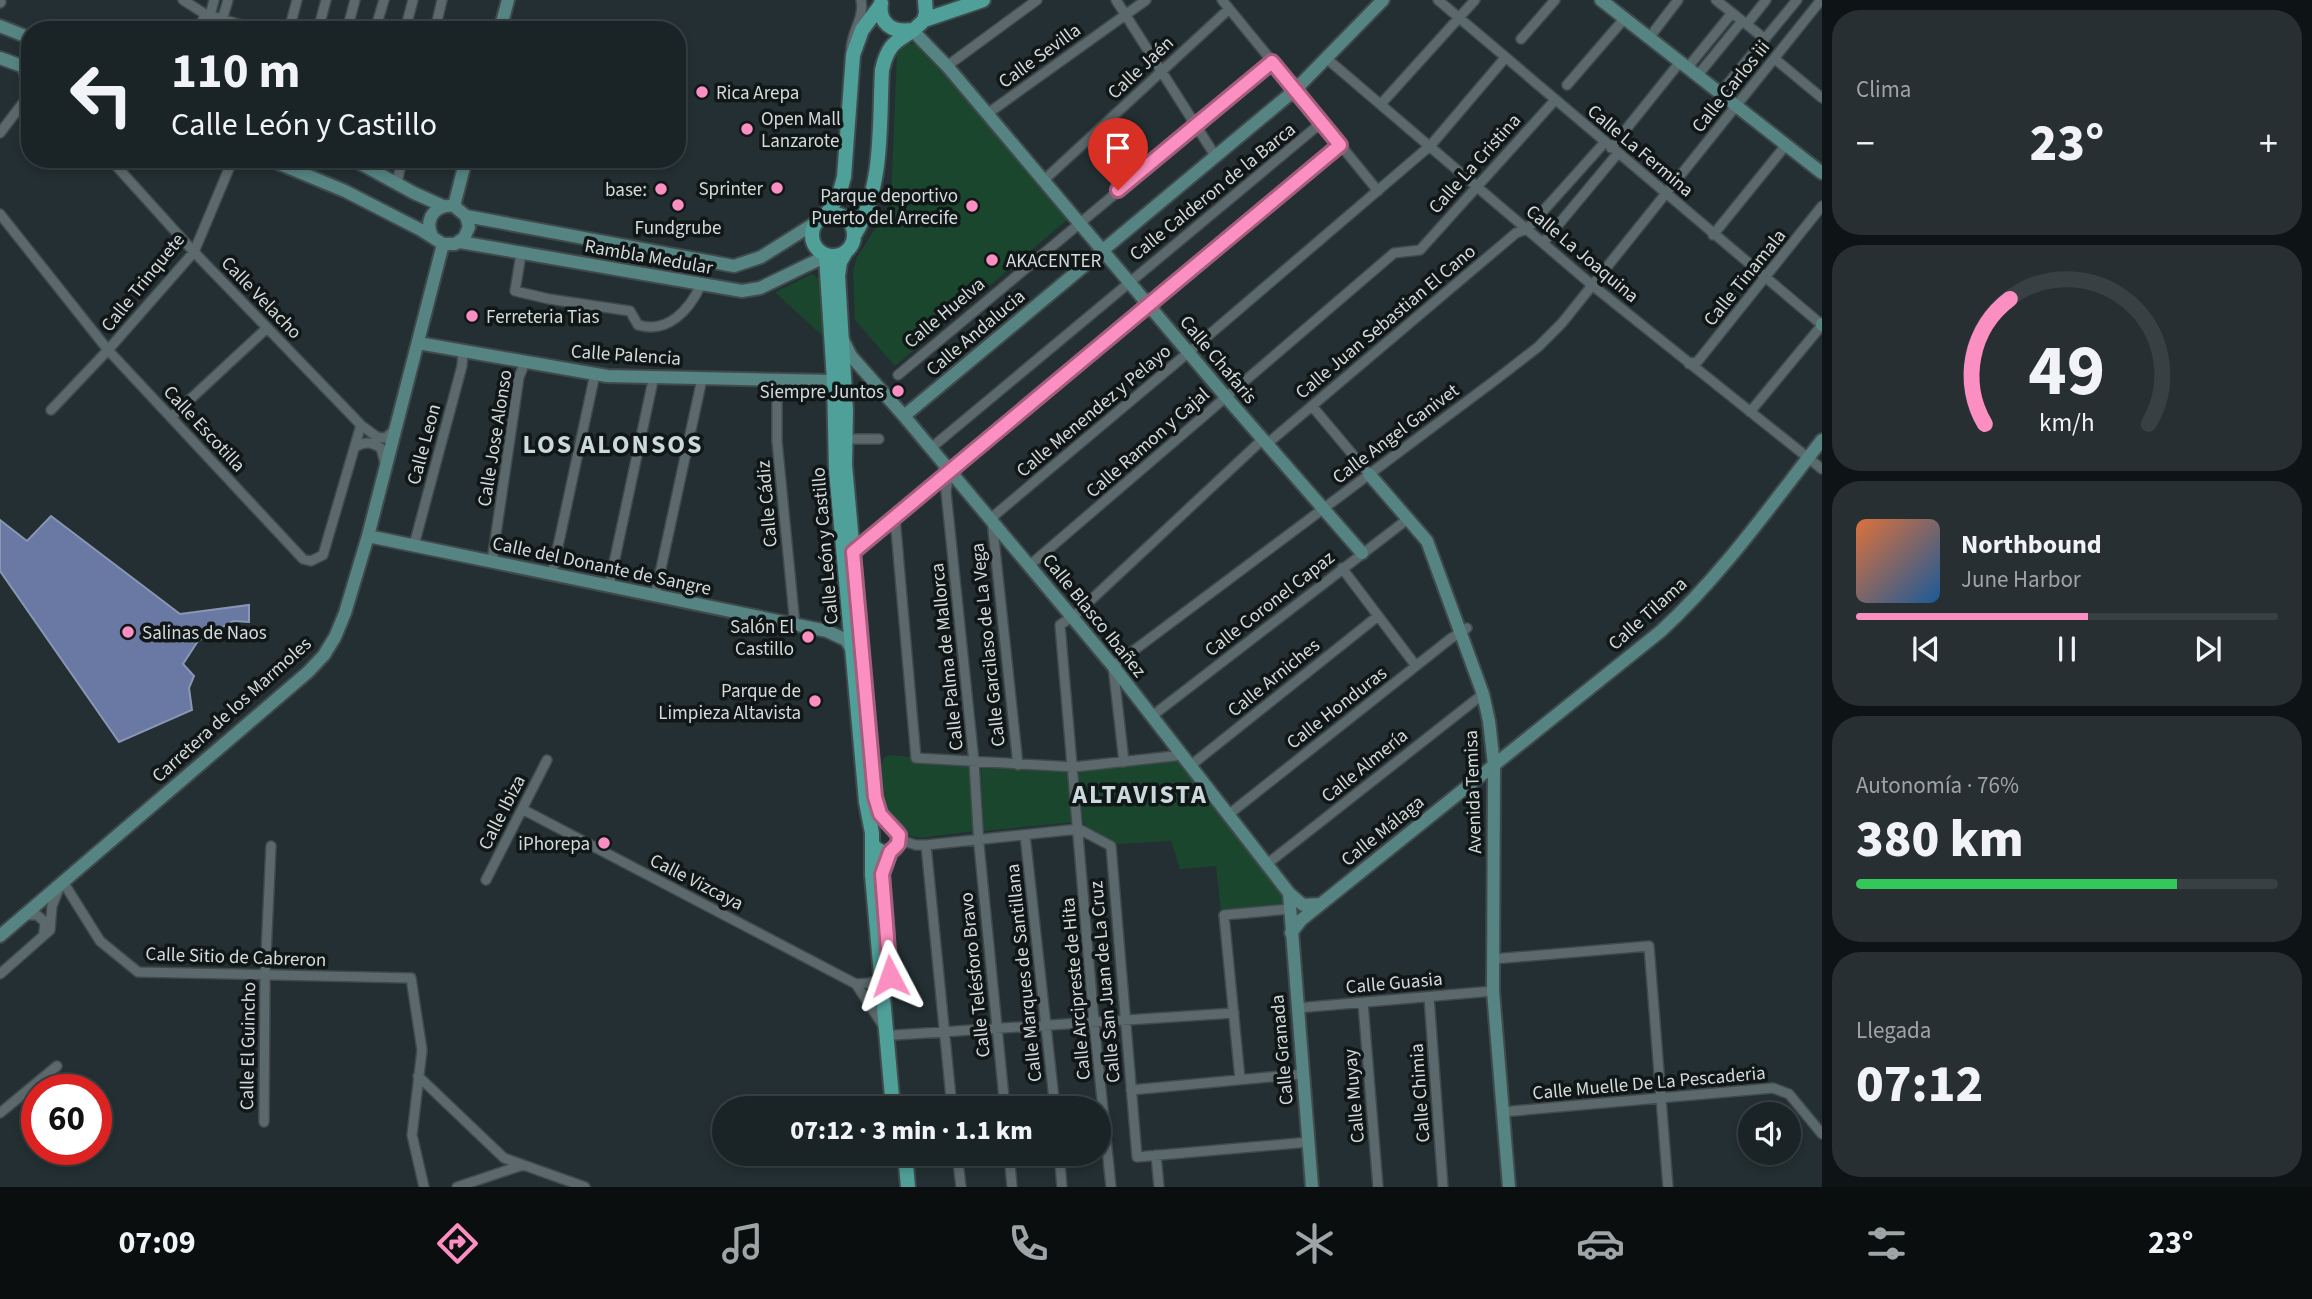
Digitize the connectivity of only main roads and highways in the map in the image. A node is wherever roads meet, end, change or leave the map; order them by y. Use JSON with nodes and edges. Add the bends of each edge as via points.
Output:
{"nodes":[{"id":1,"x":925,"y":0,"type":"edge"},
{"id":2,"x":983,"y":0,"type":"edge"},
{"id":3,"x":881,"y":3,"type":"edge"},
{"id":4,"x":924,"y":20,"type":"junction"},
{"id":5,"x":912,"y":30,"type":"junction"},
{"id":6,"x":820,"y":219,"type":"junction"},
{"id":7,"x":855,"y":234,"type":"junction"},
{"id":8,"x":845,"y":253,"type":"junction"},
{"id":9,"x":826,"y":256,"type":"junction"},
{"id":10,"x":888,"y":823,"type":"junction"},
{"id":11,"x":872,"y":838,"type":"junction"},
{"id":12,"x":890,"y":852,"type":"junction"},
{"id":13,"x":890,"y":1033,"type":"junction"},
{"id":14,"x":893,"y":1096,"type":"edge"},
{"id":15,"x":899,"y":1096,"type":"edge"},
{"id":16,"x":898,"y":1166,"type":"edge"},
{"id":17,"x":906,"y":1166,"type":"edge"},
{"id":18,"x":900,"y":1187,"type":"edge"},
{"id":19,"x":908,"y":1187,"type":"edge"}],
"edges":[{"from":1,"to":4,"type":"main road"},
{"from":2,"to":4,"type":"main road"},
{"from":3,"to":5,"type":"main road","via":[[881,16],[889,27]]},
{"from":3,"to":6,"type":"main road","via":[[862,30],[853,55],[844,177],[839,195]]},
{"from":4,"to":5,"type":"main road"},
{"from":5,"to":7,"type":"main road","via":[[889,47],[885,57],[876,184]]},
{"from":6,"to":7,"type":"main road","via":[[842,215]]},
{"from":6,"to":9,"type":"main road","via":[[812,238]]},
{"from":7,"to":8,"type":"main road"},
{"from":8,"to":9,"type":"main road"},
{"from":8,"to":10,"type":"main road","name":"Calle León y Castillo","via":[[838,276],[845,465],[875,797]]},
{"from":9,"to":11,"type":"main road","name":"Calle León y Castillo","via":[[836,470]]},
{"from":10,"to":11,"type":"main road","via":[[880,825]]},
{"from":10,"to":12,"type":"main road","via":[[900,840]]},
{"from":11,"to":12,"type":"main road","via":[[881,852]]},
{"from":11,"to":13,"type":"main road","name":"Calle León y Castillo","via":[[876,980]]},
{"from":12,"to":13,"type":"main road","name":"Calle León y Castillo","via":[[882,874]]},
{"from":13,"to":14,"type":"main road","name":"Calle León y Castillo"},
{"from":13,"to":15,"type":"main road","name":"Calle León y Castillo"},
{"from":16,"to":18,"type":"main road"},
{"from":17,"to":19,"type":"main road"}]}
